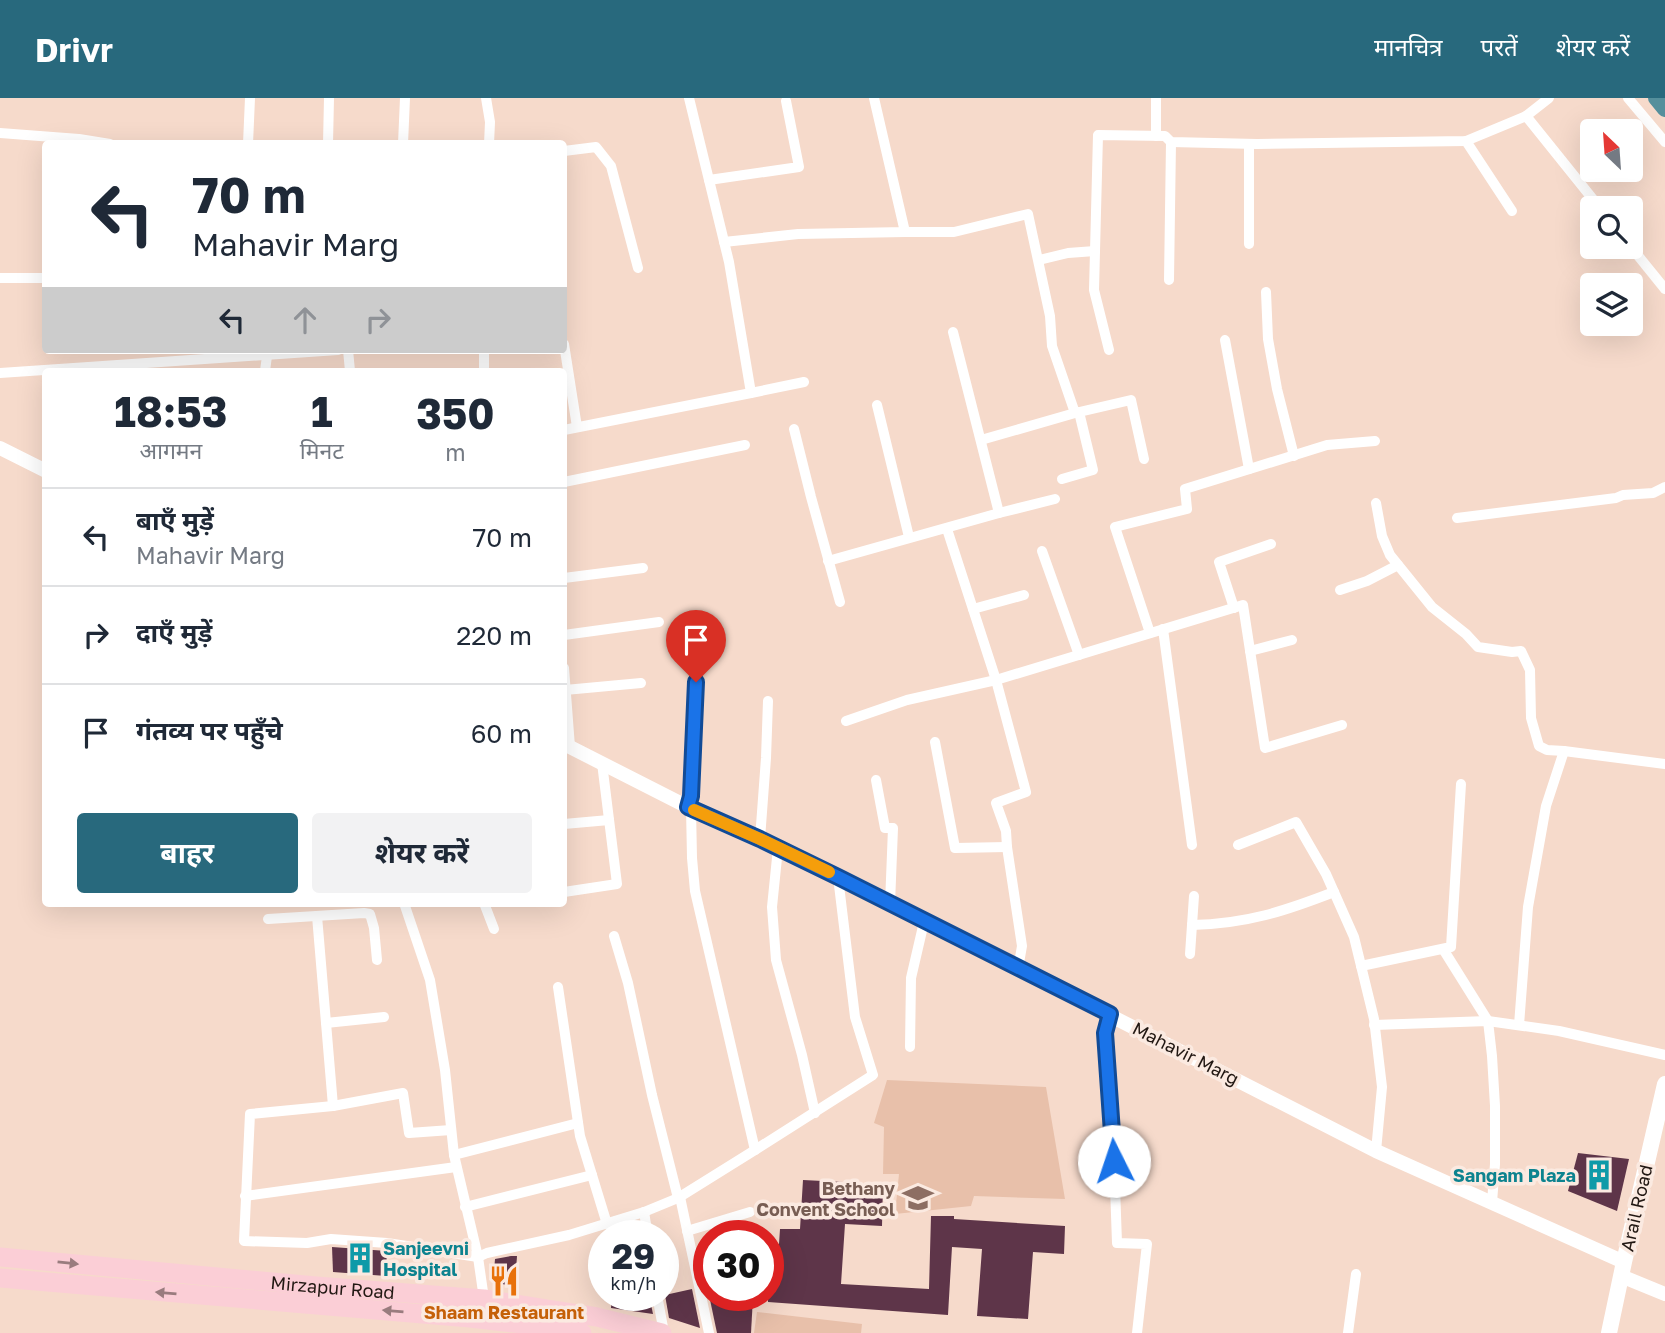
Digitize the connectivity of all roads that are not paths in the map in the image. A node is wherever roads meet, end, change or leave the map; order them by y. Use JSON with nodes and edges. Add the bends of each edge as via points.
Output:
{"nodes":[{"id":1,"x":250,"y":98,"type":"edge"},
{"id":2,"x":329,"y":98,"type":"edge"},
{"id":3,"x":405,"y":98,"type":"edge"},
{"id":4,"x":486,"y":98,"type":"edge"},
{"id":5,"x":689,"y":98,"type":"edge"},
{"id":6,"x":874,"y":98,"type":"edge"},
{"id":7,"x":1156,"y":98,"type":"edge"},
{"id":8,"x":1549,"y":98,"type":"edge"},
{"id":9,"x":1628,"y":98,"type":"edge"},
{"id":10,"x":786,"y":101,"type":"dead end"},
{"id":11,"x":1526,"y":116,"type":"junction"},
{"id":12,"x":0,"y":134,"type":"edge"},
{"id":13,"x":1156,"y":136,"type":"junction"},
{"id":14,"x":85,"y":140,"type":"edge"},
{"id":15,"x":248,"y":140,"type":"edge"},
{"id":16,"x":328,"y":140,"type":"edge"},
{"id":17,"x":403,"y":140,"type":"edge"},
{"id":18,"x":489,"y":140,"type":"edge"},
{"id":19,"x":1466,"y":141,"type":"junction"},
{"id":20,"x":1171,"y":142,"type":"junction"},
{"id":21,"x":1665,"y":142,"type":"edge"},
{"id":22,"x":1249,"y":144,"type":"junction"},
{"id":23,"x":567,"y":151,"type":"edge"},
{"id":24,"x":709,"y":180,"type":"junction"},
{"id":25,"x":1590,"y":196,"type":"edge"},
{"id":26,"x":1512,"y":211,"type":"dead end"},
{"id":27,"x":905,"y":232,"type":"junction"},
{"id":28,"x":724,"y":242,"type":"junction"},
{"id":29,"x":1249,"y":244,"type":"dead end"},
{"id":30,"x":1095,"y":251,"type":"junction"},
{"id":31,"x":1641,"y":259,"type":"edge"},
{"id":32,"x":1039,"y":260,"type":"junction"},
{"id":33,"x":638,"y":268,"type":"dead end"},
{"id":34,"x":0,"y":278,"type":"edge"},
{"id":35,"x":42,"y":278,"type":"edge"},
{"id":36,"x":1168,"y":280,"type":"dead end"},
{"id":37,"x":1665,"y":289,"type":"edge"},
{"id":38,"x":1266,"y":292,"type":"dead end"},
{"id":39,"x":953,"y":332,"type":"dead end"},
{"id":40,"x":1225,"y":340,"type":"dead end"},
{"id":41,"x":1109,"y":350,"type":"dead end"},
{"id":42,"x":253,"y":354,"type":"edge"},
{"id":43,"x":566,"y":354,"type":"edge"},
{"id":44,"x":66,"y":368,"type":"edge"},
{"id":45,"x":42,"y":370,"type":"edge"},
{"id":46,"x":0,"y":373,"type":"edge"},
{"id":47,"x":804,"y":382,"type":"dead end"},
{"id":48,"x":751,"y":393,"type":"junction"},
{"id":49,"x":877,"y":405,"type":"dead end"},
{"id":50,"x":1077,"y":413,"type":"junction"},
{"id":51,"x":577,"y":428,"type":"junction"},
{"id":52,"x":794,"y":429,"type":"dead end"},
{"id":53,"x":567,"y":430,"type":"edge"},
{"id":54,"x":981,"y":440,"type":"junction"},
{"id":55,"x":1375,"y":441,"type":"dead end"},
{"id":56,"x":745,"y":445,"type":"dead end"},
{"id":57,"x":0,"y":447,"type":"edge"},
{"id":58,"x":1294,"y":456,"type":"junction"},
{"id":59,"x":1144,"y":458,"type":"dead end"},
{"id":60,"x":42,"y":469,"type":"edge"},
{"id":61,"x":1249,"y":469,"type":"junction"},
{"id":62,"x":1062,"y":479,"type":"dead end"},
{"id":63,"x":567,"y":481,"type":"edge"},
{"id":64,"x":1665,"y":488,"type":"edge"},
{"id":65,"x":1055,"y":499,"type":"dead end"},
{"id":66,"x":1376,"y":503,"type":"dead end"},
{"id":67,"x":999,"y":513,"type":"junction"},
{"id":68,"x":1457,"y":518,"type":"dead end"},
{"id":69,"x":947,"y":528,"type":"junction"},
{"id":70,"x":909,"y":537,"type":"junction"},
{"id":71,"x":1271,"y":544,"type":"dead end"},
{"id":72,"x":1042,"y":551,"type":"dead end"},
{"id":73,"x":828,"y":561,"type":"junction"},
{"id":74,"x":1398,"y":565,"type":"junction"},
{"id":75,"x":643,"y":568,"type":"dead end"},
{"id":76,"x":567,"y":578,"type":"edge"},
{"id":77,"x":1340,"y":590,"type":"dead end"},
{"id":78,"x":1024,"y":595,"type":"dead end"},
{"id":79,"x":840,"y":602,"type":"dead end"},
{"id":80,"x":1234,"y":608,"type":"junction"},
{"id":81,"x":973,"y":609,"type":"junction"},
{"id":82,"x":659,"y":622,"type":"dead end"},
{"id":83,"x":1163,"y":629,"type":"junction"},
{"id":84,"x":1150,"y":633,"type":"junction"},
{"id":85,"x":567,"y":635,"type":"edge"},
{"id":86,"x":698,"y":638,"type":"dead end"},
{"id":87,"x":1292,"y":640,"type":"dead end"},
{"id":88,"x":1250,"y":651,"type":"junction"},
{"id":89,"x":1079,"y":655,"type":"junction"},
{"id":90,"x":996,"y":680,"type":"junction"},
{"id":91,"x":641,"y":683,"type":"dead end"},
{"id":92,"x":567,"y":690,"type":"edge"},
{"id":93,"x":768,"y":701,"type":"dead end"},
{"id":94,"x":846,"y":721,"type":"dead end"},
{"id":95,"x":1342,"y":725,"type":"dead end"},
{"id":96,"x":935,"y":743,"type":"dead end"},
{"id":97,"x":567,"y":745,"type":"edge"},
{"id":98,"x":1564,"y":751,"type":"junction"},
{"id":99,"x":602,"y":763,"type":"junction"},
{"id":100,"x":1665,"y":764,"type":"edge"},
{"id":101,"x":876,"y":780,"type":"dead end"},
{"id":102,"x":1461,"y":784,"type":"dead end"},
{"id":103,"x":690,"y":808,"type":"junction"},
{"id":104,"x":609,"y":820,"type":"junction"},
{"id":105,"x":567,"y":824,"type":"edge"},
{"id":106,"x":760,"y":839,"type":"junction"},
{"id":107,"x":1192,"y":845,"type":"dead end"},
{"id":108,"x":1238,"y":845,"type":"dead end"},
{"id":109,"x":1007,"y":847,"type":"junction"},
{"id":110,"x":778,"y":848,"type":"junction"},
{"id":111,"x":838,"y":877,"type":"junction"},
{"id":112,"x":567,"y":892,"type":"edge"},
{"id":113,"x":1334,"y":892,"type":"junction"},
{"id":114,"x":1194,"y":896,"type":"dead end"},
{"id":115,"x":890,"y":904,"type":"junction"},
{"id":116,"x":405,"y":907,"type":"edge"},
{"id":117,"x":486,"y":907,"type":"edge"},
{"id":118,"x":317,"y":916,"type":"junction"},
{"id":119,"x":268,"y":919,"type":"dead end"},
{"id":120,"x":925,"y":922,"type":"junction"},
{"id":121,"x":1192,"y":925,"type":"junction"},
{"id":122,"x":494,"y":929,"type":"dead end"},
{"id":123,"x":614,"y":936,"type":"dead end"},
{"id":124,"x":1443,"y":948,"type":"junction"},
{"id":125,"x":1189,"y":954,"type":"dead end"},
{"id":126,"x":377,"y":960,"type":"dead end"},
{"id":127,"x":1361,"y":967,"type":"junction"},
{"id":128,"x":1018,"y":969,"type":"junction"},
{"id":129,"x":558,"y":986,"type":"dead end"},
{"id":130,"x":1110,"y":1014,"type":"junction"},
{"id":131,"x":384,"y":1017,"type":"dead end"},
{"id":132,"x":1488,"y":1021,"type":"junction"},
{"id":133,"x":326,"y":1023,"type":"junction"},
{"id":134,"x":1519,"y":1025,"type":"junction"},
{"id":135,"x":1374,"y":1026,"type":"junction"},
{"id":136,"x":910,"y":1047,"type":"dead end"},
{"id":137,"x":1665,"y":1055,"type":"edge"},
{"id":138,"x":1665,"y":1084,"type":"edge"},
{"id":139,"x":333,"y":1105,"type":"junction"},
{"id":140,"x":815,"y":1112,"type":"junction"},
{"id":141,"x":578,"y":1123,"type":"junction"},
{"id":142,"x":451,"y":1130,"type":"junction"},
{"id":143,"x":755,"y":1150,"type":"junction"},
{"id":144,"x":1376,"y":1151,"type":"junction"},
{"id":145,"x":454,"y":1155,"type":"junction"},
{"id":146,"x":456,"y":1167,"type":"junction"},
{"id":147,"x":592,"y":1175,"type":"junction"},
{"id":148,"x":245,"y":1196,"type":"junction"},
{"id":149,"x":679,"y":1197,"type":"junction"},
{"id":150,"x":1492,"y":1202,"type":"junction"},
{"id":151,"x":465,"y":1207,"type":"junction"},
{"id":152,"x":644,"y":1212,"type":"junction"},
{"id":153,"x":750,"y":1212,"type":"dead end"},
{"id":154,"x":606,"y":1220,"type":"edge"},
{"id":155,"x":619,"y":1220,"type":"edge"},
{"id":156,"x":645,"y":1220,"type":"edge"},
{"id":157,"x":588,"y":1230,"type":"edge"},
{"id":158,"x":687,"y":1231,"type":"junction"},
{"id":159,"x":0,"y":1257,"type":"edge"},
{"id":160,"x":478,"y":1257,"type":"junction"},
{"id":161,"x":1622,"y":1269,"type":"junction"},
{"id":162,"x":1356,"y":1274,"type":"dead end"},
{"id":163,"x":0,"y":1278,"type":"edge"},
{"id":164,"x":1665,"y":1294,"type":"edge"},
{"id":165,"x":484,"y":1299,"type":"junction"},
{"id":166,"x":660,"y":1311,"type":"edge"},
{"id":167,"x":582,"y":1333,"type":"edge"},
{"id":168,"x":663,"y":1333,"type":"edge"},
{"id":169,"x":709,"y":1333,"type":"edge"},
{"id":170,"x":1137,"y":1333,"type":"edge"},
{"id":171,"x":1348,"y":1333,"type":"edge"},
{"id":172,"x":1609,"y":1333,"type":"edge"}],
"edges":[{"from":1,"to":15,"type":"street"},
{"from":2,"to":16,"type":"street"},
{"from":3,"to":17,"type":"street"},
{"from":4,"to":18,"type":"street"},
{"from":5,"to":24,"type":"street"},
{"from":6,"to":27,"type":"street"},
{"from":7,"to":13,"type":"street"},
{"from":8,"to":11,"type":"street"},
{"from":9,"to":21,"type":"street"},
{"from":10,"to":24,"type":"street","via":[[799,167]]},
{"from":11,"to":19,"type":"street"},
{"from":11,"to":25,"type":"street"},
{"from":12,"to":14,"type":"street"},
{"from":13,"to":20,"type":"street"},
{"from":13,"to":30,"type":"street","via":[[1098,135]]},
{"from":19,"to":22,"type":"street"},
{"from":19,"to":26,"type":"street"},
{"from":20,"to":22,"type":"street"},
{"from":20,"to":36,"type":"street"},
{"from":22,"to":29,"type":"street"},
{"from":23,"to":33,"type":"street","via":[[596,147],[611,166]]},
{"from":24,"to":28,"type":"street"},
{"from":27,"to":28,"type":"street","via":[[798,234]]},
{"from":27,"to":32,"type":"street","via":[[954,232],[1028,215]]},
{"from":28,"to":48,"type":"street"},
{"from":30,"to":32,"type":"street"},
{"from":30,"to":41,"type":"street","via":[[1094,290]]},
{"from":31,"to":37,"type":"street"},
{"from":32,"to":50,"type":"street","via":[[1052,346]]},
{"from":34,"to":35,"type":"street"},
{"from":38,"to":58,"type":"street","via":[[1270,352]]},
{"from":39,"to":54,"type":"street"},
{"from":40,"to":61,"type":"street"},
{"from":42,"to":44,"type":"street"},
{"from":43,"to":51,"type":"street"},
{"from":45,"to":46,"type":"street"},
{"from":47,"to":48,"type":"street"},
{"from":48,"to":51,"type":"street"},
{"from":49,"to":70,"type":"street"},
{"from":50,"to":54,"type":"street"},
{"from":50,"to":59,"type":"street","via":[[1131,400]]},
{"from":50,"to":62,"type":"street","via":[[1093,470]]},
{"from":51,"to":53,"type":"street"},
{"from":52,"to":73,"type":"street"},
{"from":54,"to":67,"type":"street"},
{"from":55,"to":58,"type":"street","via":[[1327,446]]},
{"from":56,"to":63,"type":"street"},
{"from":57,"to":60,"type":"street"},
{"from":58,"to":61,"type":"street"},
{"from":61,"to":84,"type":"street","via":[[1185,489],[1187,509],[1115,527]]},
{"from":64,"to":68,"type":"street"},
{"from":65,"to":67,"type":"street"},
{"from":66,"to":74,"type":"street","via":[[1382,536]]},
{"from":67,"to":69,"type":"street"},
{"from":69,"to":70,"type":"street"},
{"from":69,"to":81,"type":"street"},
{"from":70,"to":73,"type":"street"},
{"from":71,"to":80,"type":"street","via":[[1219,562]]},
{"from":72,"to":89,"type":"street"},
{"from":73,"to":79,"type":"street"},
{"from":74,"to":77,"type":"street"},
{"from":74,"to":98,"type":"street","via":[[1432,607],[1478,647],[1521,651],[1531,670],[1531,718],[1539,746]]},
{"from":75,"to":76,"type":"street"},
{"from":78,"to":81,"type":"street"},
{"from":80,"to":83,"type":"street"},
{"from":80,"to":88,"type":"street","via":[[1243,605]]},
{"from":81,"to":90,"type":"street"},
{"from":82,"to":85,"type":"street"},
{"from":83,"to":84,"type":"street"},
{"from":83,"to":107,"type":"street"},
{"from":84,"to":89,"type":"street"},
{"from":86,"to":103,"type":"street"},
{"from":87,"to":88,"type":"street"},
{"from":88,"to":95,"type":"street","via":[[1265,748]]},
{"from":89,"to":90,"type":"street"},
{"from":90,"to":94,"type":"street","via":[[907,700]]},
{"from":90,"to":109,"type":"street","via":[[1026,792],[996,803]]},
{"from":91,"to":92,"type":"street"},
{"from":93,"to":106,"type":"street"},
{"from":96,"to":109,"type":"street","via":[[956,848]]},
{"from":97,"to":99,"type":"street","name":"Mahavir Marg"},
{"from":98,"to":100,"type":"street"},
{"from":98,"to":134,"type":"street","via":[[1546,806],[1528,907]]},
{"from":99,"to":103,"type":"street","name":"Mahavir Marg"},
{"from":99,"to":104,"type":"street"},
{"from":101,"to":115,"type":"street","via":[[885,828],[893,828]]},
{"from":102,"to":124,"type":"street","via":[[1451,947]]},
{"from":103,"to":106,"type":"street","name":"Mahavir Marg"},
{"from":103,"to":143,"type":"street","via":[[695,891]]},
{"from":104,"to":105,"type":"street"},
{"from":104,"to":112,"type":"street","via":[[617,884]]},
{"from":106,"to":110,"type":"street","name":"Mahavir Marg"},
{"from":108,"to":113,"type":"street","via":[[1296,822]]},
{"from":109,"to":128,"type":"street","via":[[1022,946]]},
{"from":110,"to":111,"type":"street","name":"Mahavir Marg"},
{"from":110,"to":140,"type":"street","via":[[772,907],[776,960]]},
{"from":111,"to":115,"type":"street","name":"Mahavir Marg"},
{"from":111,"to":140,"type":"street","via":[[855,1017],[873,1075]]},
{"from":113,"to":121,"type":"street","via":[[1256,919]]},
{"from":113,"to":127,"type":"street","via":[[1354,937]]},
{"from":114,"to":121,"type":"street"},
{"from":115,"to":120,"type":"street","name":"Mahavir Marg"},
{"from":116,"to":142,"type":"street","via":[[430,980]]},
{"from":117,"to":122,"type":"street"},
{"from":118,"to":119,"type":"street"},
{"from":118,"to":126,"type":"street","via":[[370,914]]},
{"from":118,"to":133,"type":"street"},
{"from":120,"to":128,"type":"street","name":"Mahavir Marg"},
{"from":120,"to":136,"type":"street","via":[[911,978]]},
{"from":121,"to":125,"type":"street"},
{"from":123,"to":149,"type":"street"},
{"from":124,"to":127,"type":"street"},
{"from":124,"to":132,"type":"street"},
{"from":127,"to":135,"type":"street"},
{"from":128,"to":130,"type":"street","name":"Mahavir Marg"},
{"from":129,"to":141,"type":"street"},
{"from":130,"to":144,"type":"street","name":"Mahavir Marg"},
{"from":130,"to":170,"type":"street","via":[[1105,1033],[1117,1243],[1147,1244]]},
{"from":131,"to":133,"type":"street"},
{"from":132,"to":134,"type":"street"},
{"from":132,"to":135,"type":"street"},
{"from":132,"to":150,"type":"street","via":[[1495,1106]]},
{"from":133,"to":139,"type":"street"},
{"from":134,"to":137,"type":"street"},
{"from":135,"to":144,"type":"street","via":[[1382,1087]]},
{"from":138,"to":161,"type":"main road","name":"Arail Road"},
{"from":139,"to":142,"type":"street","via":[[403,1093],[409,1133]]},
{"from":139,"to":148,"type":"street","via":[[250,1114]]},
{"from":140,"to":143,"type":"street"},
{"from":141,"to":145,"type":"street"},
{"from":141,"to":147,"type":"street"},
{"from":142,"to":145,"type":"street"},
{"from":143,"to":149,"type":"street"},
{"from":144,"to":150,"type":"street","name":"Mahavir Marg"},
{"from":145,"to":146,"type":"street"},
{"from":146,"to":148,"type":"street"},
{"from":146,"to":151,"type":"street"},
{"from":147,"to":151,"type":"street"},
{"from":147,"to":154,"type":"street"},
{"from":148,"to":160,"type":"street","via":[[244,1241],[365,1241]]},
{"from":149,"to":152,"type":"street"},
{"from":149,"to":158,"type":"street"},
{"from":150,"to":161,"type":"street","name":"Mahavir Marg"},
{"from":151,"to":160,"type":"street"},
{"from":152,"to":155,"type":"street"},
{"from":152,"to":156,"type":"street"},
{"from":153,"to":158,"type":"street"},
{"from":157,"to":160,"type":"street"},
{"from":158,"to":169,"type":"street"},
{"from":159,"to":165,"type":"highway","name":"Mirzapur Road","one_way":true},
{"from":160,"to":165,"type":"street"},
{"from":161,"to":164,"type":"street","name":"Mahavir Marg"},
{"from":161,"to":172,"type":"main road","name":"Arail Road"},
{"from":162,"to":171,"type":"street"},
{"from":167,"to":163,"type":"highway","name":"Mirzapur Road","one_way":true,"via":[[470,1318]]},
{"from":165,"to":168,"type":"highway","name":"Mirzapur Road"},
{"from":166,"to":168,"type":"street"}]}
